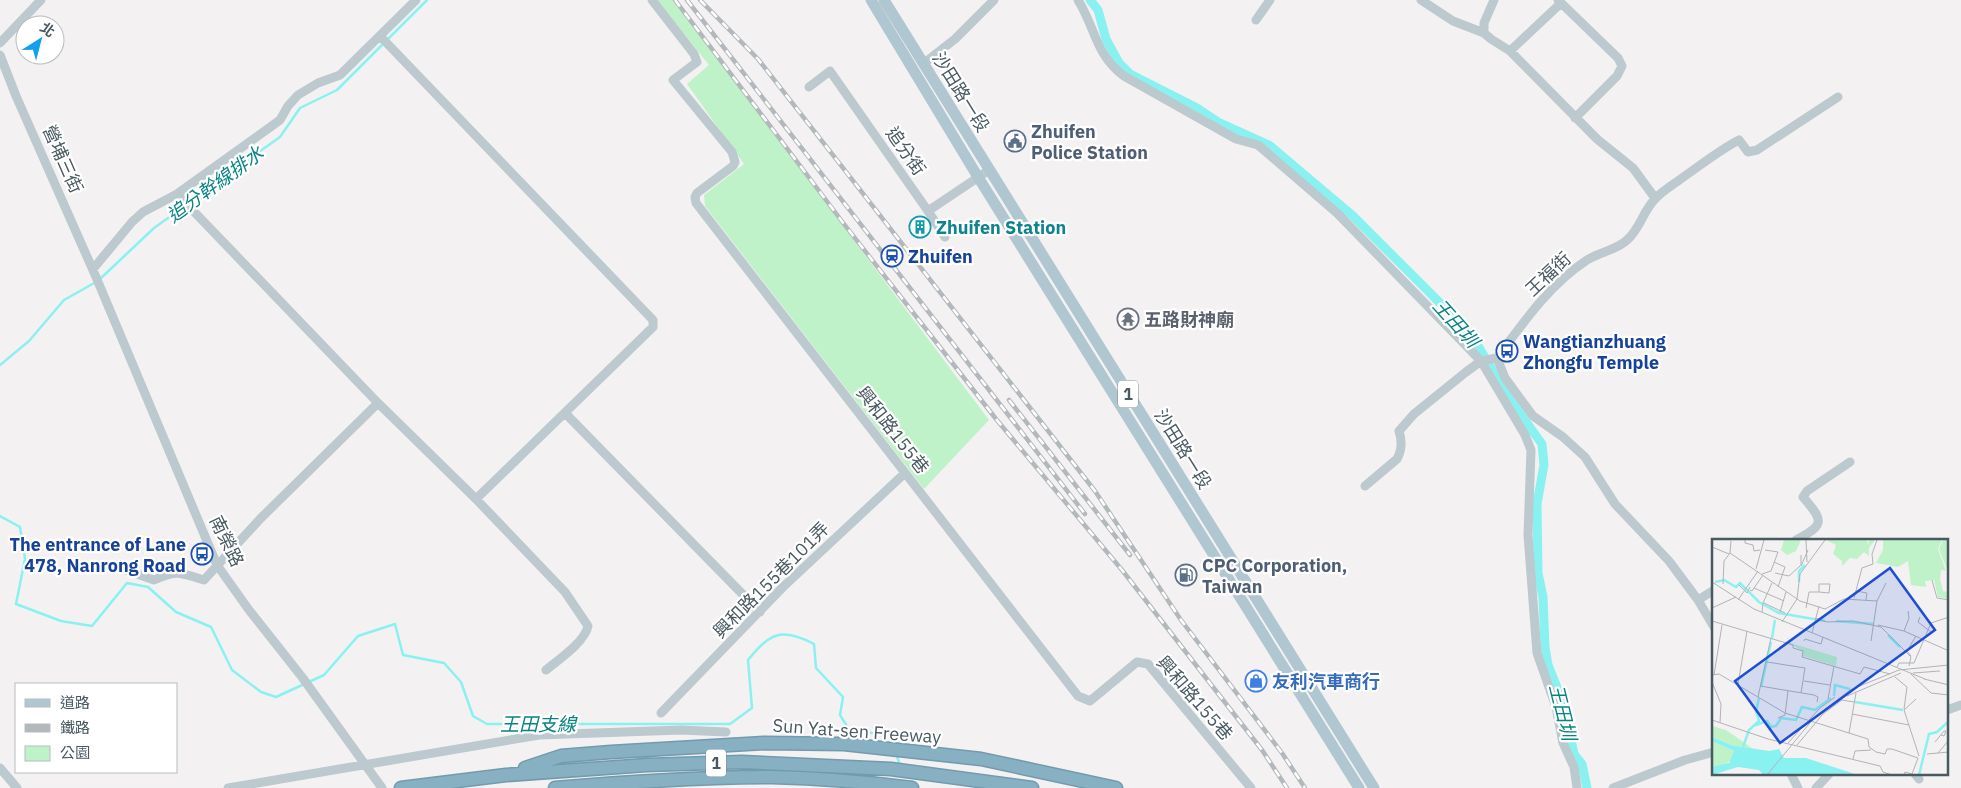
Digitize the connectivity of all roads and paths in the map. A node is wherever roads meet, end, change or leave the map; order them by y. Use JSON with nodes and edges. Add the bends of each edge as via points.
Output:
{"nodes":[{"id":1,"x":41,"y":0,"type":"edge"},
{"id":2,"x":416,"y":0,"type":"edge"},
{"id":3,"x":652,"y":0,"type":"edge"},
{"id":4,"x":871,"y":0,"type":"edge"},
{"id":5,"x":884,"y":0,"type":"edge"},
{"id":6,"x":994,"y":0,"type":"edge"},
{"id":7,"x":1078,"y":0,"type":"edge"},
{"id":8,"x":1270,"y":0,"type":"edge"},
{"id":9,"x":1422,"y":0,"type":"edge"},
{"id":10,"x":1494,"y":0,"type":"edge"},
{"id":11,"x":1560,"y":1,"type":"edge"},
{"id":12,"x":1256,"y":20,"type":"dead end"},
{"id":13,"x":1484,"y":33,"type":"junction"},
{"id":14,"x":380,"y":36,"type":"junction"},
{"id":15,"x":0,"y":43,"type":"edge"},
{"id":16,"x":1510,"y":51,"type":"junction"},
{"id":17,"x":0,"y":55,"type":"edge"},
{"id":18,"x":923,"y":64,"type":"junction"},
{"id":19,"x":809,"y":87,"type":"dead end"},
{"id":20,"x":1838,"y":97,"type":"dead end"},
{"id":21,"x":1575,"y":118,"type":"junction"},
{"id":22,"x":989,"y":170,"type":"junction"},
{"id":23,"x":978,"y":177,"type":"junction"},
{"id":24,"x":177,"y":194,"type":"junction"},
{"id":25,"x":1655,"y":198,"type":"junction"},
{"id":26,"x":928,"y":211,"type":"junction"},
{"id":27,"x":945,"y":237,"type":"dead end"},
{"id":28,"x":96,"y":277,"type":"junction"},
{"id":29,"x":1498,"y":358,"type":"junction"},
{"id":30,"x":1480,"y":361,"type":"junction"},
{"id":31,"x":378,"y":403,"type":"junction"},
{"id":32,"x":565,"y":413,"type":"junction"},
{"id":33,"x":1850,"y":462,"type":"dead end"},
{"id":34,"x":905,"y":473,"type":"junction"},
{"id":35,"x":1365,"y":486,"type":"dead end"},
{"id":36,"x":476,"y":499,"type":"junction"},
{"id":37,"x":1798,"y":539,"type":"edge"},
{"id":38,"x":217,"y":565,"type":"junction"},
{"id":39,"x":123,"y":569,"type":"dead end"},
{"id":40,"x":1712,"y":591,"type":"edge"},
{"id":41,"x":1698,"y":600,"type":"junction"},
{"id":42,"x":760,"y":612,"type":"junction"},
{"id":43,"x":1712,"y":624,"type":"edge"},
{"id":44,"x":546,"y":670,"type":"dead end"},
{"id":45,"x":1961,"y":705,"type":"edge"},
{"id":46,"x":1948,"y":710,"type":"edge"},
{"id":47,"x":661,"y":713,"type":"dead end"},
{"id":48,"x":726,"y":732,"type":"dead end"},
{"id":49,"x":1712,"y":753,"type":"edge"},
{"id":50,"x":366,"y":766,"type":"junction"},
{"id":51,"x":0,"y":768,"type":"edge"},
{"id":52,"x":506,"y":774,"type":"junction"},
{"id":53,"x":1792,"y":776,"type":"edge"},
{"id":54,"x":1827,"y":776,"type":"edge"},
{"id":55,"x":600,"y":784,"type":"junction"},
{"id":56,"x":1576,"y":786,"type":"edge"},
{"id":57,"x":17,"y":788,"type":"edge"},
{"id":58,"x":228,"y":788,"type":"edge"},
{"id":59,"x":382,"y":788,"type":"edge"},
{"id":60,"x":401,"y":788,"type":"edge"},
{"id":61,"x":556,"y":788,"type":"edge"},
{"id":62,"x":619,"y":788,"type":"edge"},
{"id":63,"x":912,"y":788,"type":"edge"},
{"id":64,"x":1032,"y":788,"type":"edge"},
{"id":65,"x":1116,"y":788,"type":"edge"},
{"id":66,"x":1251,"y":788,"type":"edge"},
{"id":67,"x":1359,"y":788,"type":"edge"},
{"id":68,"x":1374,"y":788,"type":"edge"},
{"id":69,"x":1613,"y":788,"type":"edge"},
{"id":70,"x":1798,"y":788,"type":"edge"},
{"id":71,"x":1816,"y":788,"type":"edge"}],
"edges":[{"from":1,"to":15,"type":"street"},
{"from":2,"to":14,"type":"street"},
{"from":3,"to":34,"type":"street","name":"興和路155巷","via":[[697,62],[674,80],[732,152],[735,162],[697,193],[696,203]]},
{"from":4,"to":23,"type":"main road","name":"沙田路一段","number":"1"},
{"from":5,"to":18,"type":"main road","name":"沙田路一段","number":"1"},
{"from":6,"to":18,"type":"street","via":[[955,39]]},
{"from":7,"to":30,"type":"street","via":[[1102,53],[1113,68],[1236,139],[1258,145],[1337,213]]},
{"from":8,"to":12,"type":"street"},
{"from":9,"to":13,"type":"street","via":[[1452,21]]},
{"from":10,"to":13,"type":"street","via":[[1484,23]]},
{"from":11,"to":16,"type":"street"},
{"from":11,"to":21,"type":"street","via":[[1618,58],[1622,66],[1617,76]]},
{"from":13,"to":16,"type":"street"},
{"from":14,"to":24,"type":"street","via":[[340,75],[298,95],[280,120]]},
{"from":14,"to":32,"type":"street","via":[[653,320],[653,327]]},
{"from":16,"to":21,"type":"street"},
{"from":17,"to":28,"type":"street","name":"營埔三街"},
{"from":18,"to":22,"type":"main road","name":"沙田路一段","number":"1"},
{"from":19,"to":26,"type":"street","name":"追分街","via":[[830,71]]},
{"from":20,"to":25,"type":"street","via":[[1757,150],[1748,152],[1739,140],[1722,149]]},
{"from":21,"to":25,"type":"street","via":[[1633,168]]},
{"from":22,"to":23,"type":"street"},
{"from":22,"to":68,"type":"main road","name":"沙田路一段","number":"1"},
{"from":23,"to":26,"type":"street"},
{"from":23,"to":67,"type":"main road","name":"沙田路一段","number":"1"},
{"from":24,"to":28,"type":"street","via":[[143,212],[132,222]]},
{"from":24,"to":31,"type":"street"},
{"from":25,"to":29,"type":"street","name":"王福街","via":[[1627,241],[1587,260],[1556,285],[1532,311]]},
{"from":26,"to":27,"type":"street"},
{"from":28,"to":38,"type":"street","name":"南榮路"},
{"from":29,"to":30,"type":"street"},
{"from":29,"to":41,"type":"street","via":[[1505,378],[1533,416],[1585,457],[1616,504],[1669,561]]},
{"from":30,"to":35,"type":"street","via":[[1414,414],[1399,431],[1402,438],[1397,459]]},
{"from":30,"to":56,"type":"street","via":[[1531,450],[1528,536],[1537,653],[1556,707],[1563,743],[1574,767]]},
{"from":31,"to":36,"type":"street"},
{"from":31,"to":38,"type":"street"},
{"from":32,"to":36,"type":"street"},
{"from":32,"to":42,"type":"street"},
{"from":33,"to":37,"type":"street","via":[[1807,490],[1803,497],[1814,510],[1818,524],[1814,531]]},
{"from":34,"to":42,"type":"street","name":"興和路155巷101弄"},
{"from":34,"to":66,"type":"street","name":"興和路155巷","via":[[1078,696],[1090,701],[1137,662],[1148,664]]},
{"from":36,"to":44,"type":"street","via":[[565,592],[588,626],[581,639]]},
{"from":38,"to":39,"type":"street","via":[[204,580],[181,572],[170,572],[154,580]]},
{"from":38,"to":50,"type":"street","name":"南榮路"},
{"from":40,"to":41,"type":"street"},
{"from":41,"to":43,"type":"street"},
{"from":42,"to":47,"type":"street","name":"興和路155巷101弄"},
{"from":45,"to":46,"type":"street"},
{"from":48,"to":50,"type":"street","via":[[681,730],[539,735]]},
{"from":49,"to":69,"type":"street"},
{"from":50,"to":58,"type":"street"},
{"from":50,"to":59,"type":"street","name":"南榮路"},
{"from":51,"to":57,"type":"street"},
{"from":52,"to":60,"type":"highway","name":"Sun Yat-sen Freeway","number":"1"},
{"from":52,"to":64,"type":"highway","name":"Sun Yat-sen Freeway","number":"1","via":[[742,762],[891,769]]},
{"from":52,"to":65,"type":"highway","name":"Sun Yat-sen Freeway","number":"1","via":[[561,756],[764,743],[844,744],[981,759]]},
{"from":53,"to":70,"type":"street"},
{"from":54,"to":71,"type":"street"},
{"from":55,"to":61,"type":"highway","number":"1"},
{"from":55,"to":62,"type":"highway"},
{"from":55,"to":63,"type":"highway","number":"1","via":[[773,777]]}]}
